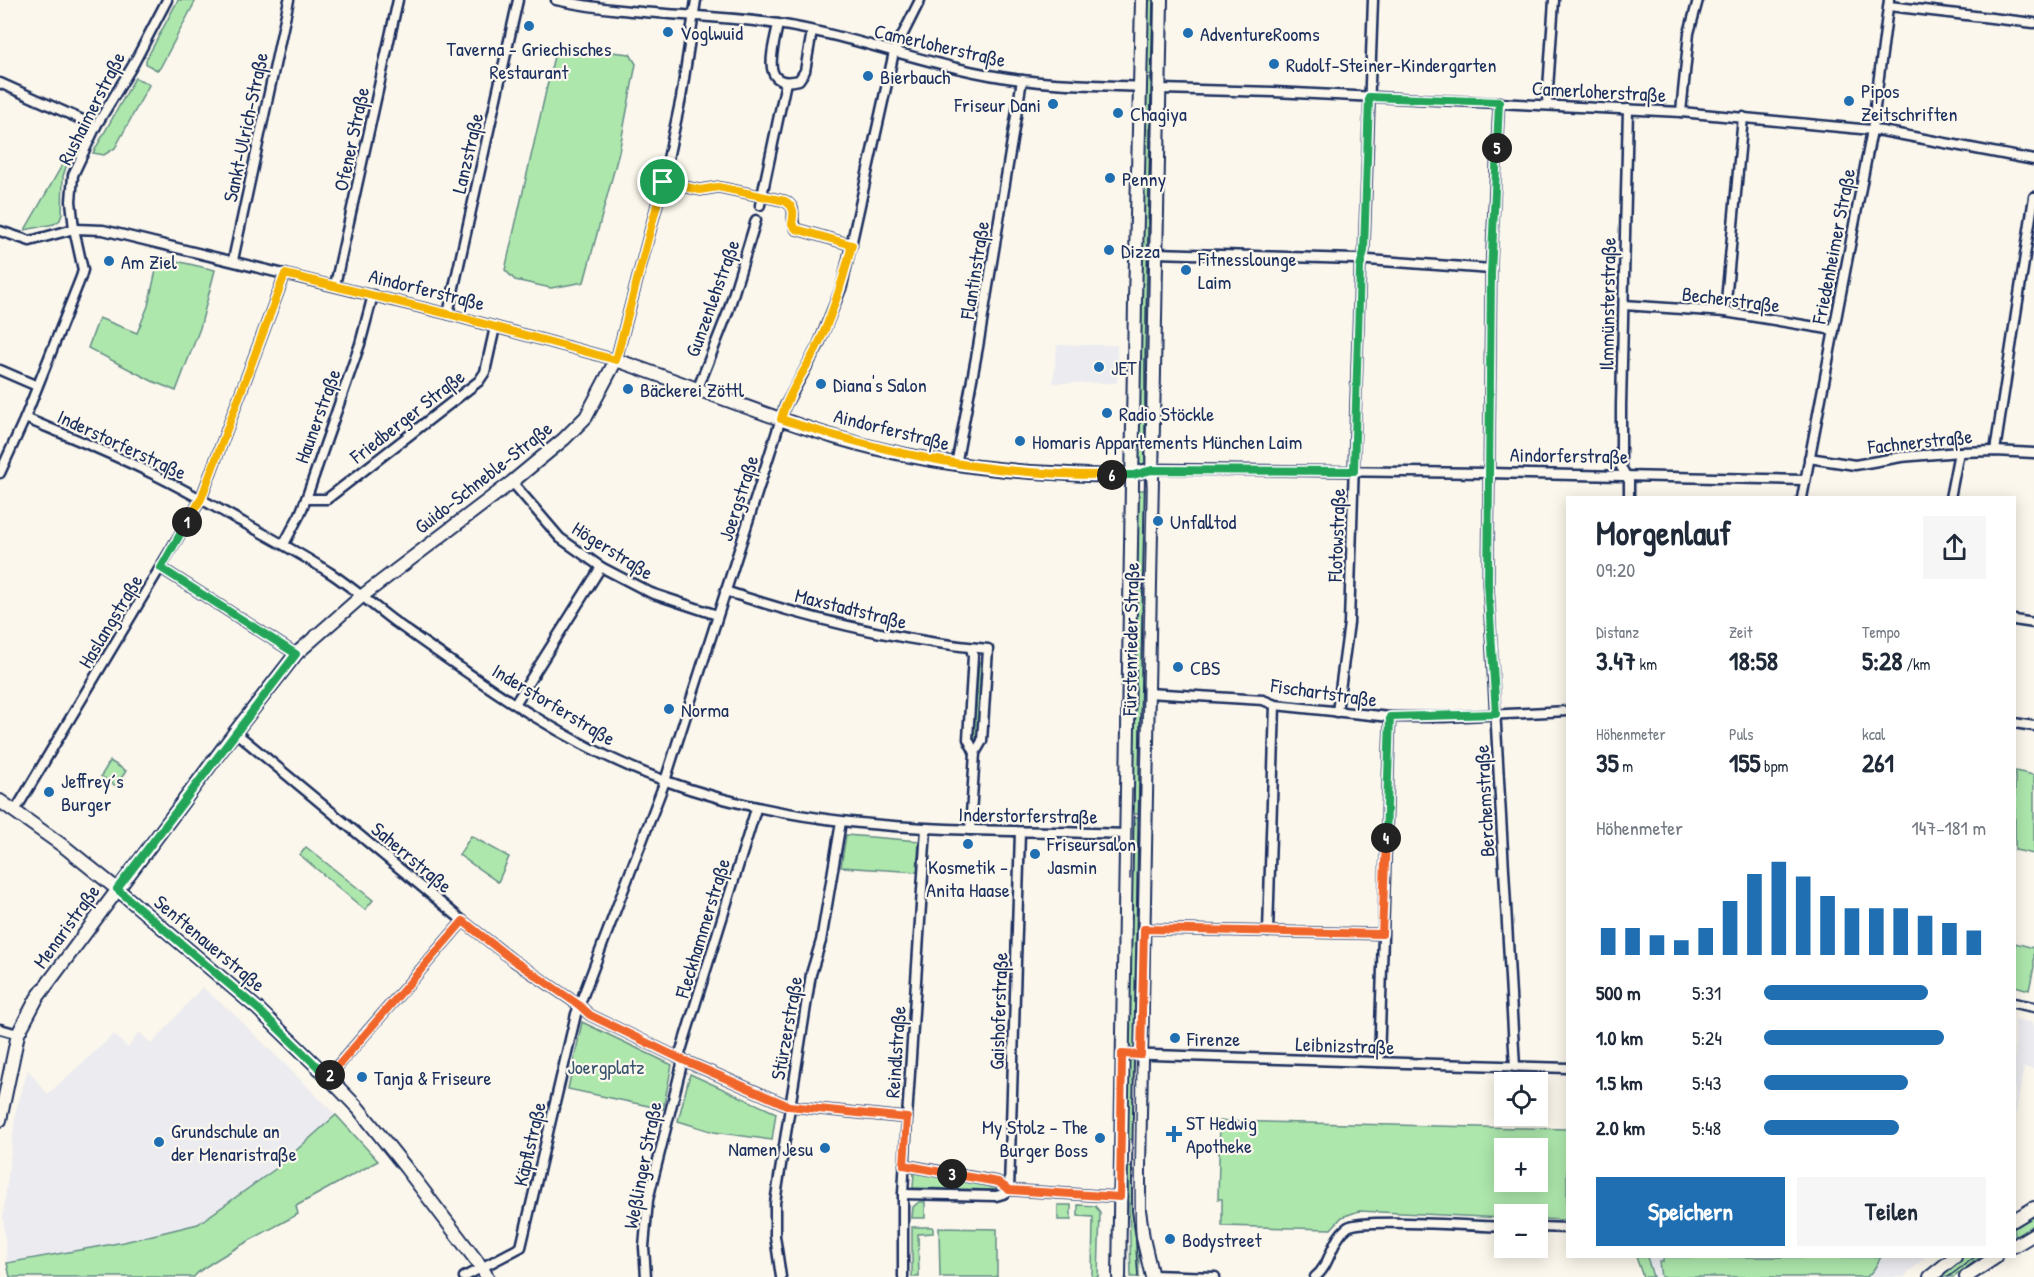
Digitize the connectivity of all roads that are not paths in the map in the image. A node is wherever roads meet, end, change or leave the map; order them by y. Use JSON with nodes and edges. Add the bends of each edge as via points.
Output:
{"nodes":[{"id":1,"x":167,"y":0,"type":"edge"},
{"id":2,"x":289,"y":0,"type":"edge"},
{"id":3,"x":398,"y":0,"type":"edge"},
{"id":4,"x":518,"y":0,"type":"edge"},
{"id":5,"x":556,"y":0,"type":"edge"},
{"id":6,"x":696,"y":0,"type":"edge"},
{"id":7,"x":920,"y":0,"type":"edge"},
{"id":8,"x":1142,"y":0,"type":"edge"},
{"id":9,"x":1161,"y":0,"type":"edge"},
{"id":10,"x":1373,"y":0,"type":"edge"},
{"id":11,"x":1554,"y":0,"type":"edge"},
{"id":12,"x":1698,"y":0,"type":"edge"},
{"id":13,"x":1889,"y":3,"type":"edge"},
{"id":14,"x":694,"y":15,"type":"junction"},
{"id":15,"x":2034,"y":23,"type":"edge"},
{"id":16,"x":778,"y":24,"type":"junction"},
{"id":17,"x":812,"y":31,"type":"junction"},
{"id":18,"x":894,"y":52,"type":"junction"},
{"id":19,"x":1022,"y":80,"type":"junction"},
{"id":20,"x":786,"y":82,"type":"junction"},
{"id":21,"x":0,"y":83,"type":"edge"},
{"id":22,"x":1140,"y":87,"type":"junction"},
{"id":23,"x":1160,"y":89,"type":"junction"},
{"id":24,"x":1369,"y":97,"type":"junction"},
{"id":25,"x":1499,"y":102,"type":"junction"},
{"id":26,"x":1547,"y":104,"type":"junction"},
{"id":27,"x":1628,"y":109,"type":"junction"},
{"id":28,"x":1681,"y":112,"type":"junction"},
{"id":29,"x":1743,"y":117,"type":"junction"},
{"id":30,"x":96,"y":126,"type":"junction"},
{"id":31,"x":1872,"y":130,"type":"junction"},
{"id":32,"x":2034,"y":160,"type":"edge"},
{"id":33,"x":663,"y":182,"type":"junction"},
{"id":34,"x":2034,"y":197,"type":"edge"},
{"id":35,"x":761,"y":201,"type":"junction"},
{"id":36,"x":756,"y":220,"type":"dead end"},
{"id":37,"x":74,"y":230,"type":"junction"},
{"id":38,"x":0,"y":231,"type":"edge"},
{"id":39,"x":852,"y":245,"type":"junction"},
{"id":40,"x":1156,"y":253,"type":"junction"},
{"id":41,"x":1361,"y":260,"type":"junction"},
{"id":42,"x":233,"y":261,"type":"junction"},
{"id":43,"x":1491,"y":269,"type":"junction"},
{"id":44,"x":285,"y":274,"type":"junction"},
{"id":45,"x":335,"y":285,"type":"junction"},
{"id":46,"x":373,"y":295,"type":"junction"},
{"id":47,"x":1623,"y":306,"type":"junction"},
{"id":48,"x":1725,"y":312,"type":"junction"},
{"id":49,"x":448,"y":314,"type":"junction"},
{"id":50,"x":495,"y":327,"type":"junction"},
{"id":51,"x":1834,"y":330,"type":"junction"},
{"id":52,"x":616,"y":360,"type":"junction"},
{"id":53,"x":0,"y":370,"type":"edge"},
{"id":54,"x":37,"y":386,"type":"junction"},
{"id":55,"x":698,"y":388,"type":"junction"},
{"id":56,"x":25,"y":418,"type":"junction"},
{"id":57,"x":781,"y":419,"type":"junction"},
{"id":58,"x":1995,"y":451,"type":"junction"},
{"id":59,"x":1959,"y":452,"type":"junction"},
{"id":60,"x":2034,"y":453,"type":"edge"},
{"id":61,"x":1809,"y":458,"type":"junction"},
{"id":62,"x":956,"y":465,"type":"junction"},
{"id":63,"x":1152,"y":470,"type":"junction"},
{"id":64,"x":1354,"y":471,"type":"junction"},
{"id":65,"x":1488,"y":473,"type":"junction"},
{"id":66,"x":0,"y":474,"type":"edge"},
{"id":67,"x":1133,"y":475,"type":"junction"},
{"id":68,"x":1626,"y":476,"type":"junction"},
{"id":69,"x":1805,"y":480,"type":"junction"},
{"id":70,"x":512,"y":482,"type":"junction"},
{"id":71,"x":1629,"y":496,"type":"edge"},
{"id":72,"x":1802,"y":496,"type":"edge"},
{"id":73,"x":1950,"y":496,"type":"edge"},
{"id":74,"x":201,"y":499,"type":"junction"},
{"id":75,"x":306,"y":499,"type":"junction"},
{"id":76,"x":284,"y":544,"type":"junction"},
{"id":77,"x":601,"y":567,"type":"junction"},
{"id":78,"x":161,"y":568,"type":"junction"},
{"id":79,"x":725,"y":591,"type":"junction"},
{"id":80,"x":362,"y":596,"type":"junction"},
{"id":81,"x":717,"y":615,"type":"junction"},
{"id":82,"x":2016,"y":620,"type":"edge"},
{"id":83,"x":2034,"y":623,"type":"edge"},
{"id":84,"x":971,"y":648,"type":"junction"},
{"id":85,"x":296,"y":654,"type":"junction"},
{"id":86,"x":1148,"y":693,"type":"junction"},
{"id":87,"x":515,"y":704,"type":"junction"},
{"id":88,"x":1275,"y":705,"type":"junction"},
{"id":89,"x":1566,"y":711,"type":"edge"},
{"id":90,"x":1337,"y":712,"type":"junction"},
{"id":91,"x":1496,"y":714,"type":"junction"},
{"id":92,"x":1390,"y":717,"type":"junction"},
{"id":93,"x":2016,"y":723,"type":"edge"},
{"id":94,"x":2034,"y":726,"type":"edge"},
{"id":95,"x":235,"y":732,"type":"junction"},
{"id":96,"x":975,"y":753,"type":"junction"},
{"id":97,"x":665,"y":781,"type":"junction"},
{"id":98,"x":0,"y":801,"type":"edge"},
{"id":99,"x":756,"y":809,"type":"junction"},
{"id":100,"x":15,"y":811,"type":"junction"},
{"id":101,"x":841,"y":822,"type":"junction"},
{"id":102,"x":926,"y":829,"type":"junction"},
{"id":103,"x":970,"y":830,"type":"junction"},
{"id":104,"x":1020,"y":832,"type":"junction"},
{"id":105,"x":1126,"y":834,"type":"junction"},
{"id":106,"x":117,"y":889,"type":"junction"},
{"id":107,"x":463,"y":921,"type":"junction"},
{"id":108,"x":1144,"y":929,"type":"junction"},
{"id":109,"x":1268,"y":932,"type":"junction"},
{"id":110,"x":1382,"y":934,"type":"junction"},
{"id":111,"x":2016,"y":1003,"type":"edge"},
{"id":112,"x":579,"y":1005,"type":"junction"},
{"id":113,"x":2034,"y":1007,"type":"edge"},
{"id":114,"x":0,"y":1029,"type":"edge"},
{"id":115,"x":18,"y":1034,"type":"junction"},
{"id":116,"x":1122,"y":1054,"type":"junction"},
{"id":117,"x":1141,"y":1055,"type":"junction"},
{"id":118,"x":681,"y":1059,"type":"junction"},
{"id":119,"x":1379,"y":1062,"type":"junction"},
{"id":120,"x":1515,"y":1067,"type":"junction"},
{"id":121,"x":1566,"y":1068,"type":"edge"},
{"id":122,"x":328,"y":1077,"type":"junction"},
{"id":123,"x":789,"y":1106,"type":"junction"},
{"id":124,"x":907,"y":1118,"type":"junction"},
{"id":125,"x":0,"y":1120,"type":"edge"},
{"id":126,"x":904,"y":1165,"type":"junction"},
{"id":127,"x":1009,"y":1190,"type":"junction"},
{"id":128,"x":903,"y":1194,"type":"junction"},
{"id":129,"x":1120,"y":1197,"type":"junction"},
{"id":130,"x":2034,"y":1208,"type":"edge"},
{"id":131,"x":2016,"y":1219,"type":"edge"},
{"id":132,"x":1494,"y":1227,"type":"edge"},
{"id":133,"x":1548,"y":1227,"type":"edge"},
{"id":134,"x":1566,"y":1228,"type":"edge"},
{"id":135,"x":2034,"y":1234,"type":"edge"},
{"id":136,"x":2016,"y":1245,"type":"edge"},
{"id":137,"x":1954,"y":1258,"type":"edge"},
{"id":138,"x":1994,"y":1258,"type":"edge"},
{"id":139,"x":485,"y":1272,"type":"edge"},
{"id":140,"x":1152,"y":1276,"type":"edge"},
{"id":141,"x":464,"y":1277,"type":"edge"},
{"id":142,"x":646,"y":1277,"type":"edge"},
{"id":143,"x":781,"y":1277,"type":"edge"},
{"id":144,"x":903,"y":1277,"type":"edge"},
{"id":145,"x":1119,"y":1277,"type":"edge"},
{"id":146,"x":1215,"y":1277,"type":"edge"},
{"id":147,"x":1315,"y":1277,"type":"edge"},
{"id":148,"x":1930,"y":1277,"type":"edge"},
{"id":149,"x":1966,"y":1277,"type":"edge"}],
"edges":[{"from":1,"to":30,"type":"street","name":"Rushaimerstraße"},
{"from":2,"to":42,"type":"street","name":"Sankt-Ulrich-Straße"},
{"from":3,"to":45,"type":"street","name":"Ofener Straße"},
{"from":4,"to":49,"type":"street","name":"Lanzstraße"},
{"from":5,"to":14,"type":"street","name":"Camerloherstraße","via":[[613,10]]},
{"from":6,"to":14,"type":"street","name":"Guido-Schneble-Straße"},
{"from":7,"to":18,"type":"street","name":"Joergstraße"},
{"from":8,"to":22,"type":"main road","name":"Fürstenrieder Straße"},
{"from":9,"to":23,"type":"main road","name":"Fürstenrieder Straße"},
{"from":10,"to":24,"type":"street","name":"Flotowstraße"},
{"from":11,"to":26,"type":"street"},
{"from":12,"to":28,"type":"street","via":[[1689,33]]},
{"from":13,"to":15,"type":"street"},
{"from":13,"to":31,"type":"street","name":"Friedenheimer Straße"},
{"from":14,"to":16,"type":"street","name":"Camerloherstraße"},
{"from":14,"to":33,"type":"street","name":"Guido-Schneble-Straße"},
{"from":16,"to":17,"type":"street","name":"Camerloherstraße"},
{"from":16,"to":20,"type":"street","via":[[772,73]]},
{"from":17,"to":18,"type":"street","name":"Camerloherstraße"},
{"from":17,"to":20,"type":"street","via":[[805,71],[799,80]]},
{"from":18,"to":19,"type":"street","name":"Camerloherstraße"},
{"from":18,"to":39,"type":"street","name":"Joergstraße"},
{"from":19,"to":22,"type":"street","name":"Camerloherstraße"},
{"from":19,"to":62,"type":"street","name":"Flantinstraße"},
{"from":20,"to":35,"type":"street"},
{"from":21,"to":30,"type":"street"},
{"from":22,"to":67,"type":"main road","name":"Fürstenrieder Straße"},
{"from":23,"to":24,"type":"street","name":"Camerloherstraße"},
{"from":23,"to":40,"type":"main road","name":"Fürstenrieder Straße"},
{"from":24,"to":25,"type":"street","name":"Camerloherstraße"},
{"from":24,"to":41,"type":"street","name":"Flotowstraße"},
{"from":25,"to":26,"type":"street","name":"Camerloherstraße"},
{"from":25,"to":43,"type":"street","name":"Berchemstraße"},
{"from":26,"to":27,"type":"street","name":"Camerloherstraße"},
{"from":27,"to":28,"type":"street","name":"Camerloherstraße"},
{"from":27,"to":47,"type":"street","name":"Ilmmünsterstraße"},
{"from":28,"to":29,"type":"street","name":"Camerloherstraße"},
{"from":29,"to":31,"type":"street","name":"Camerloherstraße"},
{"from":29,"to":48,"type":"street"},
{"from":30,"to":37,"type":"street","name":"Rushaimerstraße","via":[[73,175]]},
{"from":31,"to":32,"type":"street","name":"Camerloherstraße"},
{"from":31,"to":51,"type":"street","name":"Friedenheimer Straße"},
{"from":33,"to":35,"type":"street","via":[[700,190],[718,187]]},
{"from":33,"to":52,"type":"street","name":"Guido-Schneble-Straße"},
{"from":34,"to":58,"type":"street"},
{"from":35,"to":39,"type":"street","via":[[785,201],[794,210],[792,224],[796,229]]},
{"from":36,"to":55,"type":"street","name":"Gunzenlehstraße","via":[[728,312]]},
{"from":37,"to":38,"type":"street","name":"Aindorferstraße","via":[[30,241]]},
{"from":37,"to":42,"type":"street","name":"Aindorferstraße","via":[[103,230]]},
{"from":37,"to":54,"type":"street","name":"Rushaimerstraße","via":[[83,270]]},
{"from":39,"to":57,"type":"street","name":"Joergstraße","via":[[842,286],[818,346],[784,406]]},
{"from":40,"to":41,"type":"street"},
{"from":40,"to":63,"type":"main road","name":"Fürstenrieder Straße"},
{"from":41,"to":43,"type":"street"},
{"from":41,"to":64,"type":"street","name":"Flotowstraße"},
{"from":42,"to":44,"type":"street","name":"Aindorferstraße"},
{"from":43,"to":65,"type":"street","name":"Berchemstraße"},
{"from":44,"to":45,"type":"street","name":"Aindorferstraße"},
{"from":44,"to":74,"type":"street","name":"Haslangstraße"},
{"from":45,"to":46,"type":"street","name":"Aindorferstraße"},
{"from":46,"to":49,"type":"street","name":"Aindorferstraße"},
{"from":46,"to":75,"type":"street","name":"Haunerstraße"},
{"from":47,"to":48,"type":"street","name":"Becherstraße"},
{"from":47,"to":68,"type":"street","name":"Ilmmünsterstraße","via":[[1621,467]]},
{"from":48,"to":51,"type":"street","name":"Becherstraße"},
{"from":49,"to":50,"type":"street","name":"Aindorferstraße"},
{"from":50,"to":52,"type":"street","name":"Aindorferstraße"},
{"from":50,"to":75,"type":"street","name":"Friedberger Straße","via":[[485,372],[479,381],[327,499]]},
{"from":51,"to":61,"type":"street","name":"Friedenheimer Straße"},
{"from":52,"to":55,"type":"main road","name":"Aindorferstraße"},
{"from":52,"to":70,"type":"main road","name":"Guido-Schneble-Straße","via":[[586,417]]},
{"from":53,"to":54,"type":"street"},
{"from":54,"to":56,"type":"street","name":"Rushaimerstraße"},
{"from":55,"to":57,"type":"main road","name":"Aindorferstraße"},
{"from":56,"to":66,"type":"street","name":"Rushaimerstraße"},
{"from":56,"to":74,"type":"street","name":"Inderstorferstraße","via":[[122,459]]},
{"from":57,"to":62,"type":"main road","name":"Aindorferstraße","via":[[846,440]]},
{"from":57,"to":79,"type":"street","name":"Joergstraße"},
{"from":58,"to":59,"type":"street","name":"Fachnerstraße"},
{"from":58,"to":60,"type":"street","name":"Fachnerstraße"},
{"from":59,"to":61,"type":"street","name":"Fachnerstraße","via":[[1855,465]]},
{"from":59,"to":73,"type":"street"},
{"from":61,"to":69,"type":"street","name":"Friedenheimer Straße"},
{"from":62,"to":67,"type":"main road","name":"Aindorferstraße"},
{"from":63,"to":64,"type":"street","name":"Aindorferstraße"},
{"from":63,"to":67,"type":"main road","name":"Aindorferstraße"},
{"from":63,"to":86,"type":"main road","name":"Fürstenrieder Straße"},
{"from":64,"to":65,"type":"street","name":"Aindorferstraße"},
{"from":64,"to":90,"type":"street","name":"Flotowstraße","via":[[1349,623]]},
{"from":65,"to":68,"type":"street","name":"Aindorferstraße"},
{"from":65,"to":91,"type":"street","name":"Berchemstraße","via":[[1488,583]]},
{"from":67,"to":105,"type":"main road","name":"Fürstenrieder Straße"},
{"from":68,"to":69,"type":"street","name":"Aindorferstraße"},
{"from":68,"to":71,"type":"street","name":"Ilmmünsterstraße"},
{"from":69,"to":72,"type":"street","name":"Friedenheimer Straße"},
{"from":70,"to":77,"type":"street","name":"Högerstraße","via":[[560,538]]},
{"from":70,"to":80,"type":"main road","name":"Guido-Schneble-Straße"},
{"from":74,"to":76,"type":"street","name":"Inderstorferstraße"},
{"from":74,"to":78,"type":"street","name":"Haslangstraße"},
{"from":75,"to":76,"type":"street","name":"Haunerstraße"},
{"from":76,"to":80,"type":"street","name":"Inderstorferstraße"},
{"from":77,"to":81,"type":"street","name":"Högerstraße","via":[[651,593]]},
{"from":77,"to":87,"type":"street"},
{"from":78,"to":85,"type":"street"},
{"from":78,"to":100,"type":"street","name":"Haslangstraße"},
{"from":79,"to":81,"type":"street","name":"Joergstraße"},
{"from":79,"to":84,"type":"street","name":"Maxstadtstraße","via":[[893,636]]},
{"from":80,"to":85,"type":"main road","name":"Guido-Schneble-Straße"},
{"from":80,"to":87,"type":"street","name":"Inderstorferstraße"},
{"from":81,"to":97,"type":"street","name":"Joergstraße"},
{"from":82,"to":83,"type":"street"},
{"from":84,"to":96,"type":"street","via":[[968,739]]},
{"from":84,"to":96,"type":"street","via":[[987,649],[982,741]]},
{"from":85,"to":95,"type":"main road","name":"Guido-Schneble-Straße"},
{"from":86,"to":88,"type":"street","name":"Fischartstraße","via":[[1263,700]]},
{"from":86,"to":108,"type":"main road","name":"Fürstenrieder Straße"},
{"from":87,"to":97,"type":"street","name":"Inderstorferstraße","via":[[584,744]]},
{"from":88,"to":90,"type":"street","name":"Fischartstraße"},
{"from":88,"to":109,"type":"street"},
{"from":89,"to":91,"type":"street","name":"Fischartstraße"},
{"from":90,"to":92,"type":"street","name":"Fischartstraße"},
{"from":91,"to":92,"type":"street","name":"Fischartstraße"},
{"from":91,"to":120,"type":"street","name":"Berchemstraße"},
{"from":92,"to":110,"type":"street"},
{"from":93,"to":94,"type":"street"},
{"from":95,"to":106,"type":"main road","name":"Guido-Schneble-Straße"},
{"from":95,"to":107,"type":"street","name":"Saherrstraße"},
{"from":96,"to":103,"type":"street"},
{"from":97,"to":99,"type":"street","name":"Inderstorferstraße"},
{"from":97,"to":112,"type":"street","name":"Joergstraße"},
{"from":98,"to":100,"type":"main road","name":"Senftenauerstraße"},
{"from":99,"to":101,"type":"street","name":"Inderstorferstraße"},
{"from":99,"to":118,"type":"street","name":"Fleckhammerstraße"},
{"from":100,"to":106,"type":"main road","name":"Senftenauerstraße"},
{"from":101,"to":102,"type":"street","name":"Inderstorferstraße"},
{"from":101,"to":123,"type":"street","name":"Stürzerstraße"},
{"from":102,"to":103,"type":"street","name":"Inderstorferstraße"},
{"from":102,"to":124,"type":"street","name":"Reindlstraße"},
{"from":103,"to":104,"type":"street","name":"Inderstorferstraße"},
{"from":104,"to":105,"type":"street","name":"Inderstorferstraße"},
{"from":104,"to":127,"type":"street","name":"Gaishoferstraße"},
{"from":105,"to":116,"type":"main road","name":"Fürstenrieder Straße"},
{"from":106,"to":115,"type":"main road","name":"Menaristraße","via":[[37,998]]},
{"from":106,"to":122,"type":"main road","name":"Senftenauerstraße","via":[[258,1009]]},
{"from":107,"to":112,"type":"street","name":"Saherrstraße"},
{"from":107,"to":122,"type":"street"},
{"from":108,"to":109,"type":"street"},
{"from":108,"to":117,"type":"main road","name":"Fürstenrieder Straße"},
{"from":109,"to":110,"type":"street"},
{"from":110,"to":119,"type":"street"},
{"from":111,"to":113,"type":"street"},
{"from":112,"to":118,"type":"street","name":"Saherrstraße","via":[[590,1015]]},
{"from":112,"to":139,"type":"street","name":"Käpflstraße","via":[[521,1246]]},
{"from":114,"to":115,"type":"street"},
{"from":115,"to":125,"type":"main road","name":"Menaristraße"},
{"from":116,"to":117,"type":"street","name":"Leibnizstraße"},
{"from":116,"to":129,"type":"main road","name":"Fürstenrieder Straße"},
{"from":117,"to":119,"type":"street","name":"Leibnizstraße"},
{"from":117,"to":140,"type":"main road","name":"Fürstenrieder Straße","via":[[1139,1210]]},
{"from":118,"to":123,"type":"street","name":"Saherrstraße"},
{"from":118,"to":142,"type":"street","name":"Weßlinger Straße","via":[[648,1200]]},
{"from":119,"to":120,"type":"street","name":"Leibnizstraße"},
{"from":120,"to":121,"type":"street","name":"Leibnizstraße"},
{"from":122,"to":139,"type":"main road","name":"Senftenauerstraße","via":[[358,1108]]},
{"from":123,"to":124,"type":"street","name":"Saherrstraße"},
{"from":123,"to":143,"type":"street","name":"Stürzerstraße","via":[[775,1203]]},
{"from":124,"to":126,"type":"street","name":"Reindlstraße"},
{"from":126,"to":127,"type":"street","via":[[998,1182]]},
{"from":126,"to":128,"type":"street","name":"Reindlstraße"},
{"from":127,"to":128,"type":"street","via":[[996,1196]]},
{"from":127,"to":129,"type":"street"},
{"from":128,"to":144,"type":"street","name":"Reindlstraße"},
{"from":129,"to":145,"type":"main road","name":"Fürstenrieder Straße"},
{"from":130,"to":131,"type":"main road"},
{"from":132,"to":147,"type":"street","via":[[1352,1225],[1344,1231]]},
{"from":133,"to":134,"type":"street"},
{"from":135,"to":136,"type":"main road"},
{"from":137,"to":148,"type":"main road"},
{"from":138,"to":149,"type":"main road"},
{"from":139,"to":141,"type":"street","name":"Käpflstraße"},
{"from":140,"to":146,"type":"street"}]}
